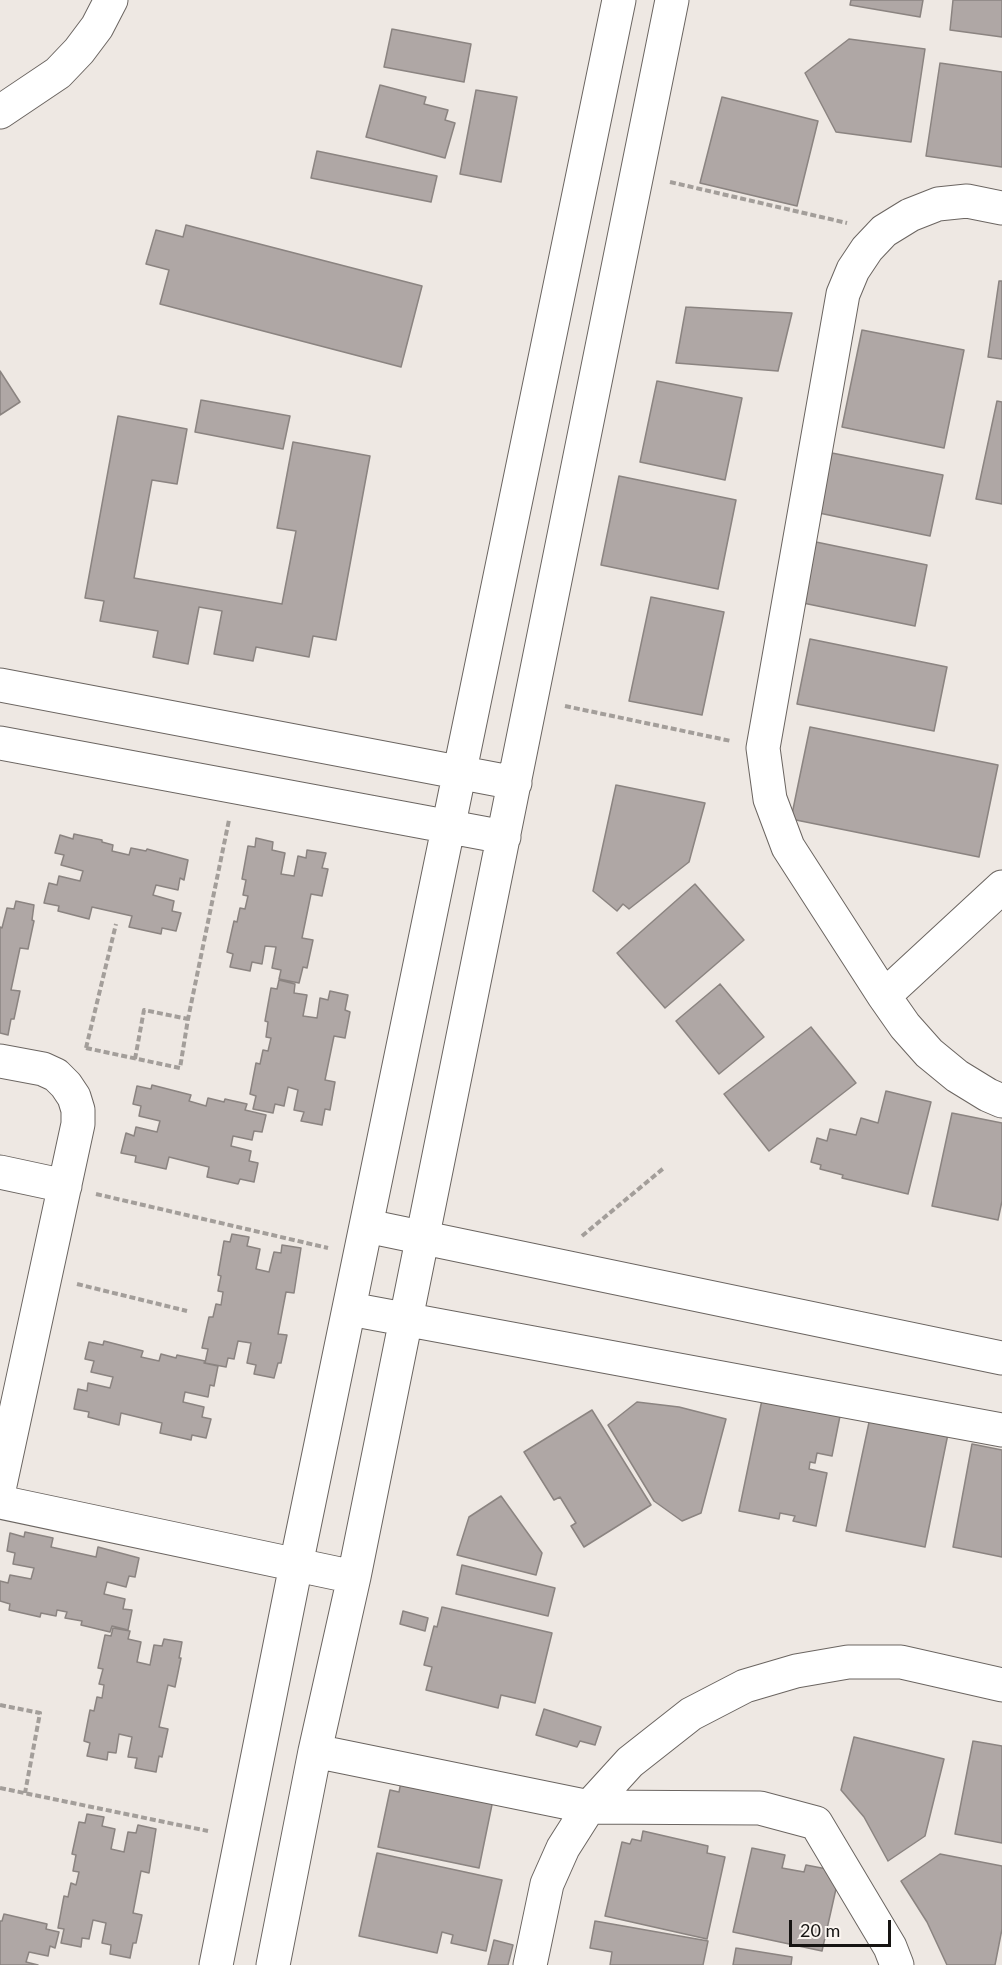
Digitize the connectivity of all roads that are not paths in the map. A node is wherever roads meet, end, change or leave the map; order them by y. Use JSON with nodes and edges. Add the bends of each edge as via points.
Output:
{"nodes":[{"id":1,"x":111,"y":0,"type":"edge"},
{"id":2,"x":620,"y":0,"type":"edge"},
{"id":3,"x":672,"y":4,"type":"edge"},
{"id":4,"x":0,"y":111,"type":"edge"},
{"id":5,"x":1002,"y":208,"type":"edge"},
{"id":6,"x":0,"y":685,"type":"edge"},
{"id":7,"x":0,"y":743,"type":"edge"},
{"id":8,"x":460,"y":772,"type":"junction"},
{"id":9,"x":515,"y":783,"type":"junction"},
{"id":10,"x":449,"y":827,"type":"junction"},
{"id":11,"x":504,"y":837,"type":"junction"},
{"id":12,"x":1002,"y":887,"type":"edge"},
{"id":13,"x":884,"y":996,"type":"junction"},
{"id":14,"x":0,"y":1061,"type":"edge"},
{"id":15,"x":1002,"y":1101,"type":"edge"},
{"id":16,"x":0,"y":1172,"type":"edge"},
{"id":17,"x":65,"y":1186,"type":"junction"},
{"id":18,"x":423,"y":1237,"type":"junction"},
{"id":19,"x":364,"y":1240,"type":"junction"},
{"id":20,"x":350,"y":1309,"type":"junction"},
{"id":21,"x":406,"y":1319,"type":"junction"},
{"id":22,"x":1002,"y":1358,"type":"edge"},
{"id":23,"x":1002,"y":1431,"type":"edge"},
{"id":24,"x":0,"y":1485,"type":"edge"},
{"id":25,"x":0,"y":1502,"type":"edge"},
{"id":26,"x":296,"y":1565,"type":"junction"},
{"id":27,"x":354,"y":1577,"type":"junction"},
{"id":28,"x":1002,"y":1685,"type":"edge"},
{"id":29,"x":315,"y":1751,"type":"junction"},
{"id":30,"x":589,"y":1807,"type":"junction"},
{"id":31,"x":216,"y":1965,"type":"edge"},
{"id":32,"x":273,"y":1965,"type":"edge"},
{"id":33,"x":530,"y":1965,"type":"edge"},
{"id":34,"x":897,"y":1965,"type":"edge"}],
"edges":[{"from":1,"to":4,"type":"street","via":[[97,27],[65,66]]},
{"from":2,"to":3,"type":"street"},
{"from":2,"to":8,"type":"street"},
{"from":3,"to":9,"type":"street"},
{"from":5,"to":13,"type":"street","via":[[967,201],[938,204],[910,215],[884,231],[853,270],[843,294],[763,748],[770,799],[788,847]]},
{"from":6,"to":8,"type":"street"},
{"from":7,"to":10,"type":"street"},
{"from":8,"to":9,"type":"street"},
{"from":8,"to":10,"type":"street"},
{"from":9,"to":11,"type":"street"},
{"from":10,"to":11,"type":"street"},
{"from":10,"to":19,"type":"street"},
{"from":11,"to":18,"type":"street"},
{"from":12,"to":13,"type":"street"},
{"from":13,"to":15,"type":"street","via":[[929,1053],[957,1076]]},
{"from":14,"to":17,"type":"street","via":[[56,1075],[74,1096],[78,1124]]},
{"from":16,"to":17,"type":"street"},
{"from":17,"to":24,"type":"street"},
{"from":18,"to":19,"type":"street"},
{"from":18,"to":21,"type":"street"},
{"from":18,"to":22,"type":"street"},
{"from":19,"to":20,"type":"street"},
{"from":20,"to":21,"type":"street"},
{"from":20,"to":26,"type":"street"},
{"from":21,"to":23,"type":"street"},
{"from":21,"to":27,"type":"street"},
{"from":25,"to":26,"type":"street"},
{"from":26,"to":27,"type":"street"},
{"from":26,"to":31,"type":"street"},
{"from":27,"to":29,"type":"street"},
{"from":28,"to":30,"type":"street","via":[[901,1662],[848,1662],[796,1671],[745,1686],[691,1714],[630,1762]]},
{"from":29,"to":30,"type":"street"},
{"from":29,"to":32,"type":"street"},
{"from":30,"to":33,"type":"street","via":[[563,1848],[547,1884]]},
{"from":30,"to":34,"type":"street","via":[[760,1808],[816,1823]]}]}
